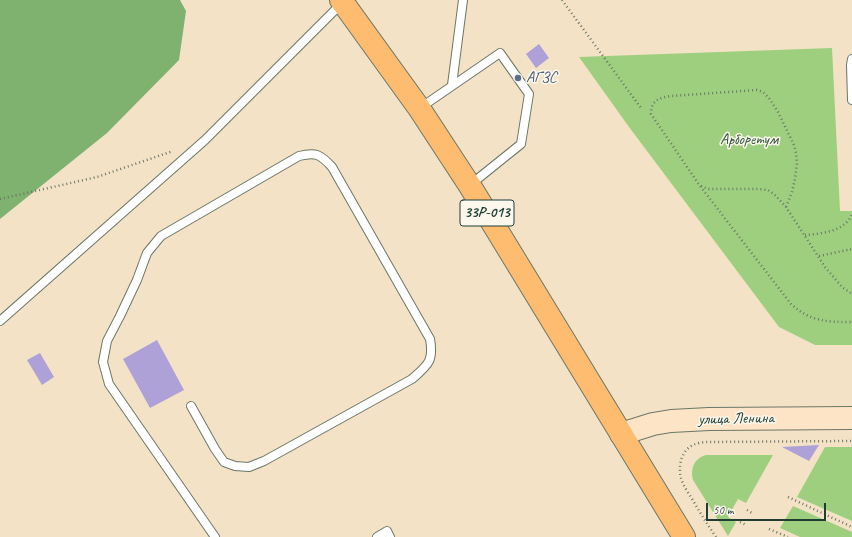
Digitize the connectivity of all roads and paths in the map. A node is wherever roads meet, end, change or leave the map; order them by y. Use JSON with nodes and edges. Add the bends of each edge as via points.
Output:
{"nodes":[{"id":1,"x":462,"y":0,"type":"edge"},
{"id":2,"x":562,"y":0,"type":"edge"},
{"id":3,"x":342,"y":1,"type":"edge"},
{"id":4,"x":852,"y":59,"type":"edge"},
{"id":5,"x":452,"y":85,"type":"junction"},
{"id":6,"x":852,"y":100,"type":"edge"},
{"id":7,"x":419,"y":108,"type":"junction"},
{"id":8,"x":641,"y":108,"type":"dead end"},
{"id":9,"x":176,"y":150,"type":"dead end"},
{"id":10,"x":470,"y":186,"type":"junction"},
{"id":11,"x":700,"y":186,"type":"junction"},
{"id":12,"x":0,"y":199,"type":"edge"},
{"id":13,"x":786,"y":207,"type":"junction"},
{"id":14,"x":852,"y":214,"type":"edge"},
{"id":15,"x":805,"y":235,"type":"junction"},
{"id":16,"x":852,"y":249,"type":"edge"},
{"id":17,"x":819,"y":256,"type":"junction"},
{"id":18,"x":852,"y":294,"type":"edge"},
{"id":19,"x":0,"y":321,"type":"edge"},
{"id":20,"x":852,"y":322,"type":"edge"},
{"id":21,"x":191,"y":406,"type":"dead end"},
{"id":22,"x":852,"y":418,"type":"edge"},
{"id":23,"x":621,"y":434,"type":"junction"},
{"id":24,"x":852,"y":441,"type":"edge"},
{"id":25,"x":788,"y":497,"type":"dead end"},
{"id":26,"x":747,"y":510,"type":"dead end"},
{"id":27,"x":752,"y":513,"type":"dead end"},
{"id":28,"x":740,"y":522,"type":"dead end"},
{"id":29,"x":746,"y":525,"type":"dead end"},
{"id":30,"x":852,"y":527,"type":"edge"},
{"id":31,"x":769,"y":529,"type":"dead end"},
{"id":32,"x":215,"y":537,"type":"edge"},
{"id":33,"x":377,"y":537,"type":"edge"},
{"id":34,"x":390,"y":537,"type":"edge"},
{"id":35,"x":684,"y":537,"type":"edge"},
{"id":36,"x":716,"y":537,"type":"edge"},
{"id":37,"x":788,"y":537,"type":"edge"}],
"edges":[{"from":1,"to":5,"type":"lane"},
{"from":2,"to":8,"type":"path"},
{"from":3,"to":7,"type":"main road","number":"33Р-013"},
{"from":3,"to":19,"type":"lane","via":[[205,140]]},
{"from":4,"to":6,"type":"lane"},
{"from":5,"to":7,"type":"lane"},
{"from":5,"to":10,"type":"lane","via":[[500,53],[528,94],[521,144]]},
{"from":7,"to":10,"type":"main road","number":"33Р-013"},
{"from":9,"to":12,"type":"path","via":[[97,177]]},
{"from":10,"to":23,"type":"main road","number":"33Р-013"},
{"from":11,"to":13,"type":"path","via":[[708,189],[768,190]]},
{"from":11,"to":13,"type":"path","via":[[650,114],[653,104],[663,98],[757,90],[769,98],[778,112],[796,153],[795,179]]},
{"from":11,"to":20,"type":"path","via":[[791,304],[806,316],[818,320]]},
{"from":13,"to":15,"type":"path"},
{"from":14,"to":15,"type":"path","via":[[839,228]]},
{"from":15,"to":17,"type":"path"},
{"from":16,"to":17,"type":"path"},
{"from":17,"to":18,"type":"path","via":[[834,278]]},
{"from":21,"to":32,"type":"lane","via":[[224,462],[249,467],[412,379],[430,360],[430,339],[324,157],[311,153],[299,156],[161,236],[147,253],[107,341],[103,362],[109,384]]},
{"from":22,"to":23,"type":"main road","name":"улица Ленина","via":[[671,421]]},
{"from":23,"to":35,"type":"main road","number":"33Р-013"},
{"from":24,"to":36,"type":"path","via":[[702,442],[692,445],[682,458],[681,478],[684,487]]},
{"from":25,"to":30,"type":"path"},
{"from":26,"to":27,"type":"path"},
{"from":28,"to":29,"type":"path"},
{"from":31,"to":37,"type":"path"},
{"from":33,"to":34,"type":"lane","via":[[387,531]]}]}
